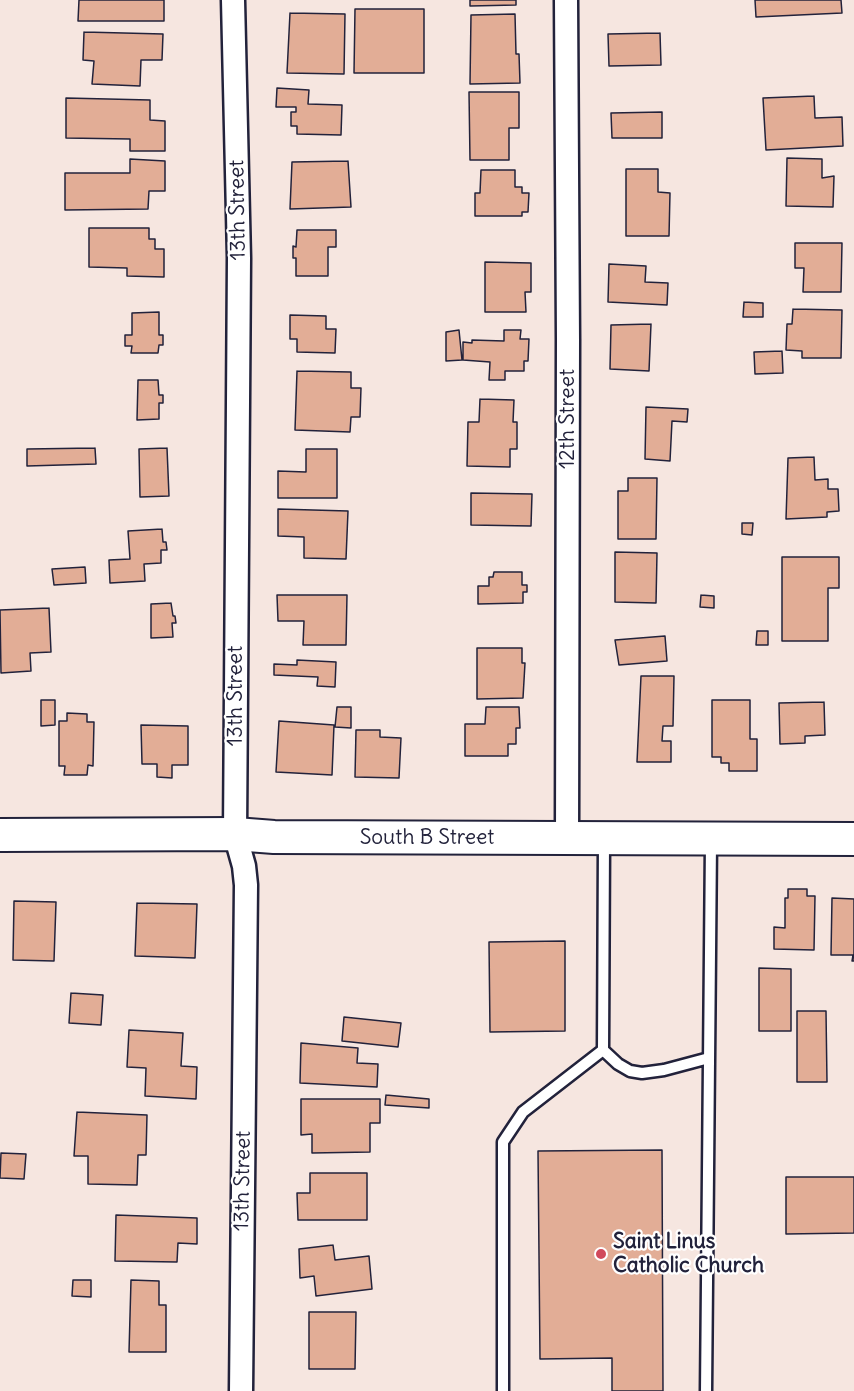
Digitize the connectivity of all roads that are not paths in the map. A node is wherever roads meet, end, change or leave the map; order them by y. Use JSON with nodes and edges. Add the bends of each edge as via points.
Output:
{"nodes":[{"id":1,"x":233,"y":0,"type":"edge"},
{"id":2,"x":566,"y":0,"type":"edge"},
{"id":3,"x":235,"y":834,"type":"junction"},
{"id":4,"x":0,"y":835,"type":"edge"},
{"id":5,"x":567,"y":839,"type":"junction"},
{"id":6,"x":604,"y":839,"type":"junction"},
{"id":7,"x":711,"y":839,"type":"junction"},
{"id":8,"x":854,"y":839,"type":"edge"},
{"id":9,"x":603,"y":1050,"type":"junction"},
{"id":10,"x":709,"y":1058,"type":"junction"},
{"id":11,"x":241,"y":1391,"type":"edge"},
{"id":12,"x":503,"y":1391,"type":"edge"},
{"id":13,"x":706,"y":1391,"type":"edge"}],
"edges":[{"from":1,"to":3,"type":"street","name":"13th Street","via":[[240,258]]},
{"from":2,"to":5,"type":"street","name":"12th Street"},
{"from":3,"to":4,"type":"street","name":"South B Street"},
{"from":3,"to":5,"type":"street","name":"South B Street"},
{"from":3,"to":11,"type":"street","name":"13th Street","via":[[246,885]]},
{"from":5,"to":6,"type":"street","name":"South B Street"},
{"from":6,"to":7,"type":"street","name":"South B Street"},
{"from":6,"to":9,"type":"lane"},
{"from":7,"to":8,"type":"street","name":"South B Street"},
{"from":7,"to":10,"type":"lane"},
{"from":9,"to":10,"type":"lane","via":[[630,1071],[642,1072]]},
{"from":9,"to":12,"type":"lane","via":[[523,1112],[503,1142]]},
{"from":10,"to":13,"type":"lane"}]}
